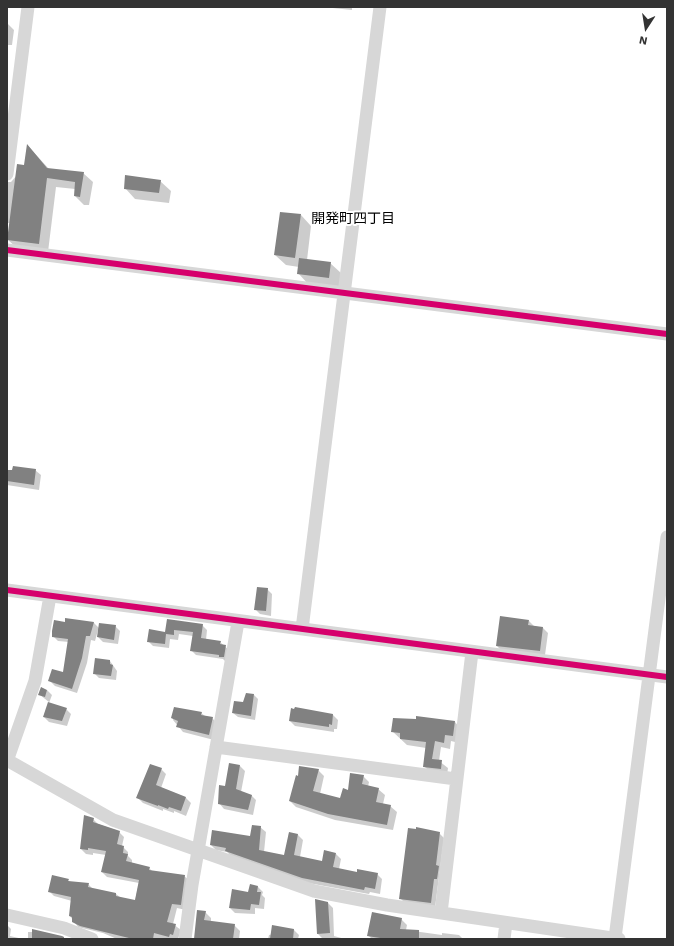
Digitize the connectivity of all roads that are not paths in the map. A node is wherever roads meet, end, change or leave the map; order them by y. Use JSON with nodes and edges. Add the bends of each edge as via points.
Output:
{"nodes":[{"id":1,"x":28,"y":7,"type":"edge"},
{"id":2,"x":380,"y":7,"type":"edge"},
{"id":3,"x":7,"y":174,"type":"edge"},
{"id":4,"x":7,"y":250,"type":"edge"},
{"id":5,"x":345,"y":293,"type":"junction"},
{"id":6,"x":667,"y":334,"type":"edge"},
{"id":7,"x":667,"y":537,"type":"edge"},
{"id":8,"x":7,"y":590,"type":"edge"},
{"id":9,"x":50,"y":596,"type":"junction"},
{"id":10,"x":238,"y":622,"type":"junction"},
{"id":11,"x":302,"y":629,"type":"junction"},
{"id":12,"x":472,"y":652,"type":"junction"},
{"id":13,"x":650,"y":674,"type":"junction"},
{"id":14,"x":667,"y":677,"type":"edge"},
{"id":15,"x":216,"y":747,"type":"junction"},
{"id":16,"x":7,"y":760,"type":"edge"},
{"id":17,"x":456,"y":779,"type":"junction"},
{"id":18,"x":197,"y":851,"type":"junction"},
{"id":19,"x":441,"y":913,"type":"junction"},
{"id":20,"x":7,"y":915,"type":"edge"},
{"id":21,"x":506,"y":923,"type":"junction"},
{"id":22,"x":92,"y":939,"type":"edge"},
{"id":23,"x":185,"y":939,"type":"edge"},
{"id":24,"x":504,"y":939,"type":"edge"},
{"id":25,"x":617,"y":939,"type":"edge"}],
"edges":[{"from":1,"to":3,"type":"street"},
{"from":2,"to":5,"type":"street"},
{"from":4,"to":5,"type":"street"},
{"from":5,"to":6,"type":"street"},
{"from":5,"to":11,"type":"street"},
{"from":7,"to":13,"type":"street"},
{"from":8,"to":9,"type":"street"},
{"from":9,"to":10,"type":"street"},
{"from":9,"to":16,"type":"street","via":[[35,681]]},
{"from":10,"to":11,"type":"street"},
{"from":10,"to":15,"type":"street"},
{"from":11,"to":12,"type":"street"},
{"from":12,"to":13,"type":"street"},
{"from":12,"to":17,"type":"street"},
{"from":13,"to":14,"type":"street"},
{"from":13,"to":25,"type":"street"},
{"from":15,"to":17,"type":"street"},
{"from":15,"to":18,"type":"street"},
{"from":16,"to":18,"type":"street","via":[[113,820]]},
{"from":17,"to":19,"type":"street"},
{"from":18,"to":19,"type":"street","via":[[314,891]]},
{"from":18,"to":23,"type":"street"},
{"from":19,"to":21,"type":"street"},
{"from":20,"to":22,"type":"street","via":[[64,928]]},
{"from":21,"to":24,"type":"street"},
{"from":21,"to":25,"type":"street"}]}
